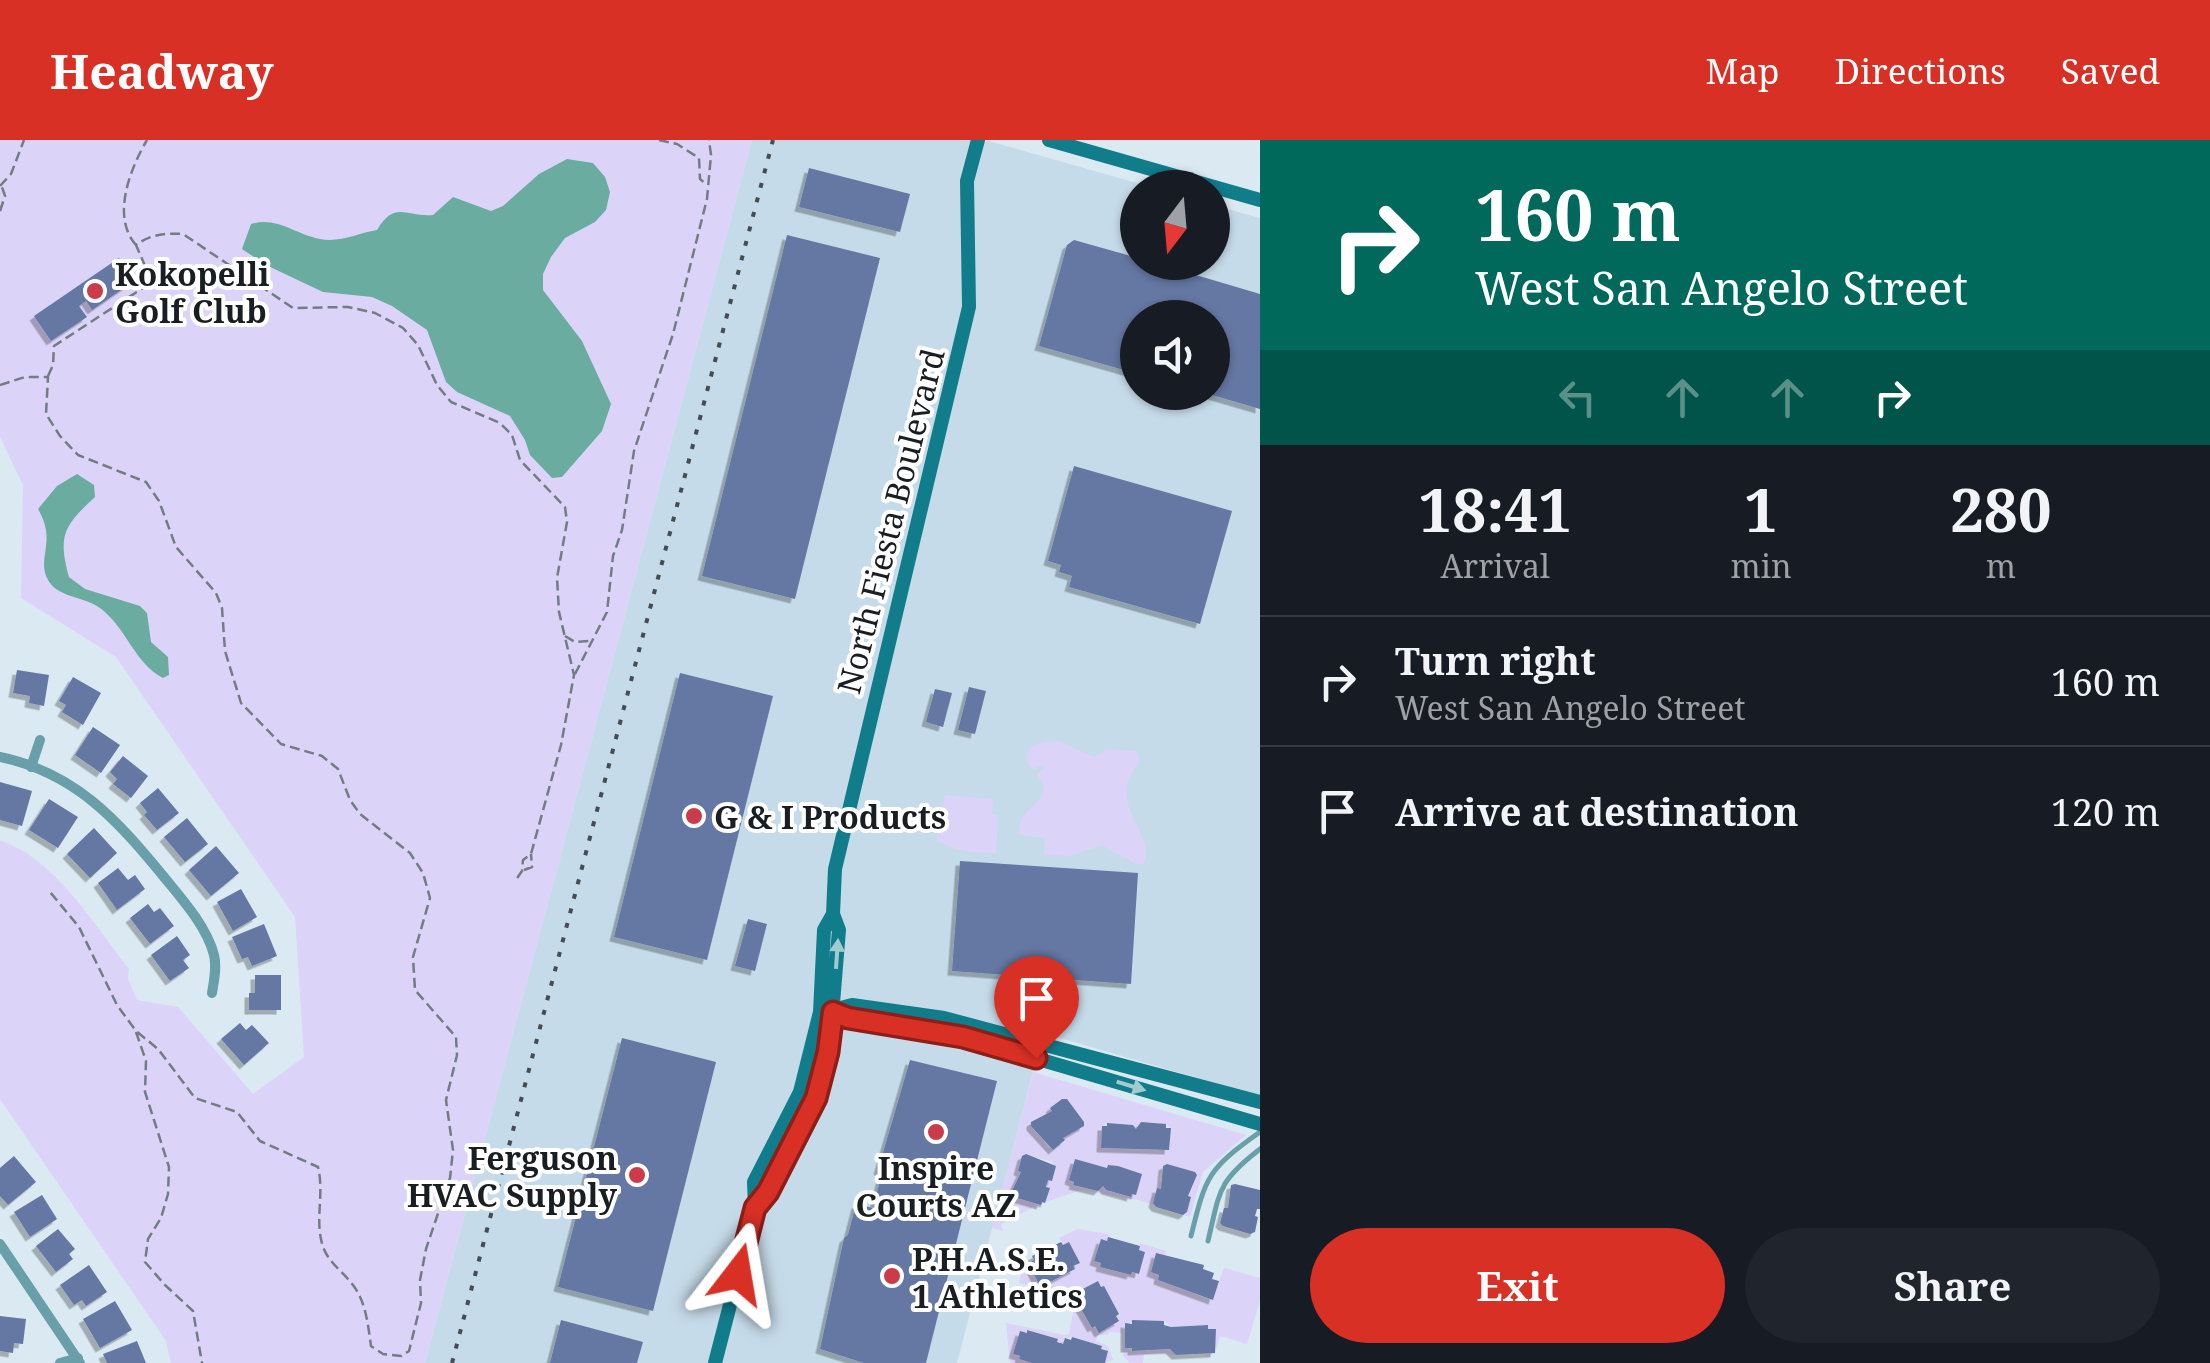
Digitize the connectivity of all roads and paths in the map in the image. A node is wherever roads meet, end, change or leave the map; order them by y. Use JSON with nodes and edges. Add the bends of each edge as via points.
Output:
{"nodes":[{"id":1,"x":24,"y":140,"type":"edge"},
{"id":2,"x":147,"y":140,"type":"edge"},
{"id":3,"x":660,"y":140,"type":"edge"},
{"id":4,"x":708,"y":140,"type":"edge"},
{"id":5,"x":978,"y":140,"type":"edge"},
{"id":6,"x":1049,"y":140,"type":"edge"},
{"id":7,"x":710,"y":155,"type":"junction"},
{"id":8,"x":699,"y":158,"type":"junction"},
{"id":9,"x":1,"y":186,"type":"edge"},
{"id":10,"x":708,"y":186,"type":"junction"},
{"id":11,"x":1260,"y":200,"type":"edge"},
{"id":12,"x":0,"y":210,"type":"edge"},
{"id":13,"x":136,"y":244,"type":"junction"},
{"id":14,"x":48,"y":377,"type":"junction"},
{"id":15,"x":0,"y":385,"type":"edge"},
{"id":16,"x":565,"y":636,"type":"junction"},
{"id":17,"x":592,"y":640,"type":"junction"},
{"id":18,"x":574,"y":676,"type":"junction"},
{"id":19,"x":40,"y":740,"type":"dead end"},
{"id":20,"x":0,"y":757,"type":"edge"},
{"id":21,"x":32,"y":767,"type":"junction"},
{"id":22,"x":531,"y":854,"type":"junction"},
{"id":23,"x":522,"y":871,"type":"junction"},
{"id":24,"x":516,"y":881,"type":"dead end"},
{"id":25,"x":50,"y":892,"type":"dead end"},
{"id":26,"x":212,"y":993,"type":"dead end"},
{"id":27,"x":827,"y":1012,"type":"junction"},
{"id":28,"x":136,"y":1031,"type":"junction"},
{"id":29,"x":1260,"y":1102,"type":"edge"},
{"id":30,"x":1260,"y":1124,"type":"edge"},
{"id":31,"x":1260,"y":1132,"type":"edge"},
{"id":32,"x":1260,"y":1150,"type":"edge"},
{"id":33,"x":1191,"y":1236,"type":"dead end"},
{"id":34,"x":1208,"y":1241,"type":"dead end"},
{"id":35,"x":0,"y":1244,"type":"edge"},
{"id":36,"x":79,"y":1360,"type":"edge"},
{"id":37,"x":60,"y":1363,"type":"edge"},
{"id":38,"x":202,"y":1363,"type":"edge"},
{"id":39,"x":716,"y":1363,"type":"edge"}],
"edges":[{"from":1,"to":9,"type":"path"},
{"from":2,"to":13,"type":"path","via":[[122,213]]},
{"from":3,"to":8,"type":"path"},
{"from":4,"to":7,"type":"path"},
{"from":5,"to":27,"type":"street","name":"North Fiesta Boulevard","via":[[967,181],[970,308],[844,824]]},
{"from":6,"to":11,"type":"street"},
{"from":7,"to":8,"type":"path"},
{"from":7,"to":10,"type":"path"},
{"from":8,"to":10,"type":"path","via":[[700,179]]},
{"from":9,"to":12,"type":"path"},
{"from":10,"to":17,"type":"path","via":[[673,334],[634,451],[607,612]]},
{"from":13,"to":14,"type":"path","via":[[152,282],[54,346]]},
{"from":13,"to":16,"type":"path","via":[[183,234],[293,308],[348,307],[403,328],[451,402],[500,423],[520,460],[565,507],[557,578]]},
{"from":14,"to":15,"type":"path"},
{"from":14,"to":28,"type":"path","via":[[46,414],[60,436],[78,455],[146,482],[176,547],[216,594],[241,703],[281,744],[322,756],[338,769],[360,814],[410,853],[423,873],[430,898],[413,957],[414,990],[456,1037],[446,1100],[454,1150],[426,1249],[408,1351],[383,1354],[371,1346],[365,1307],[328,1261],[320,1237],[318,1167],[260,1140],[238,1112],[195,1098]]},
{"from":16,"to":17,"type":"path"},
{"from":16,"to":18,"type":"path"},
{"from":17,"to":18,"type":"path"},
{"from":18,"to":22,"type":"path"},
{"from":19,"to":21,"type":"street"},
{"from":20,"to":21,"type":"street"},
{"from":21,"to":26,"type":"street","via":[[97,803],[180,897],[214,955]]},
{"from":22,"to":23,"type":"path"},
{"from":22,"to":23,"type":"path","via":[[532,867]]},
{"from":23,"to":24,"type":"path"},
{"from":25,"to":28,"type":"path","via":[[79,927]]},
{"from":27,"to":29,"type":"street","via":[[852,1004],[1002,1030]]},
{"from":27,"to":30,"type":"street","one_way":true,"via":[[963,1037]]},
{"from":27,"to":39,"type":"street","name":"North Fiesta Boulevard","via":[[828,1052],[816,1098],[755,1208]]},
{"from":28,"to":38,"type":"path","via":[[146,1061],[145,1092],[169,1167],[168,1194],[146,1262],[194,1311]]},
{"from":31,"to":33,"type":"lane","via":[[1214,1167]]},
{"from":32,"to":34,"type":"lane","via":[[1228,1175]]},
{"from":35,"to":36,"type":"street"},
{"from":36,"to":37,"type":"street"}]}
